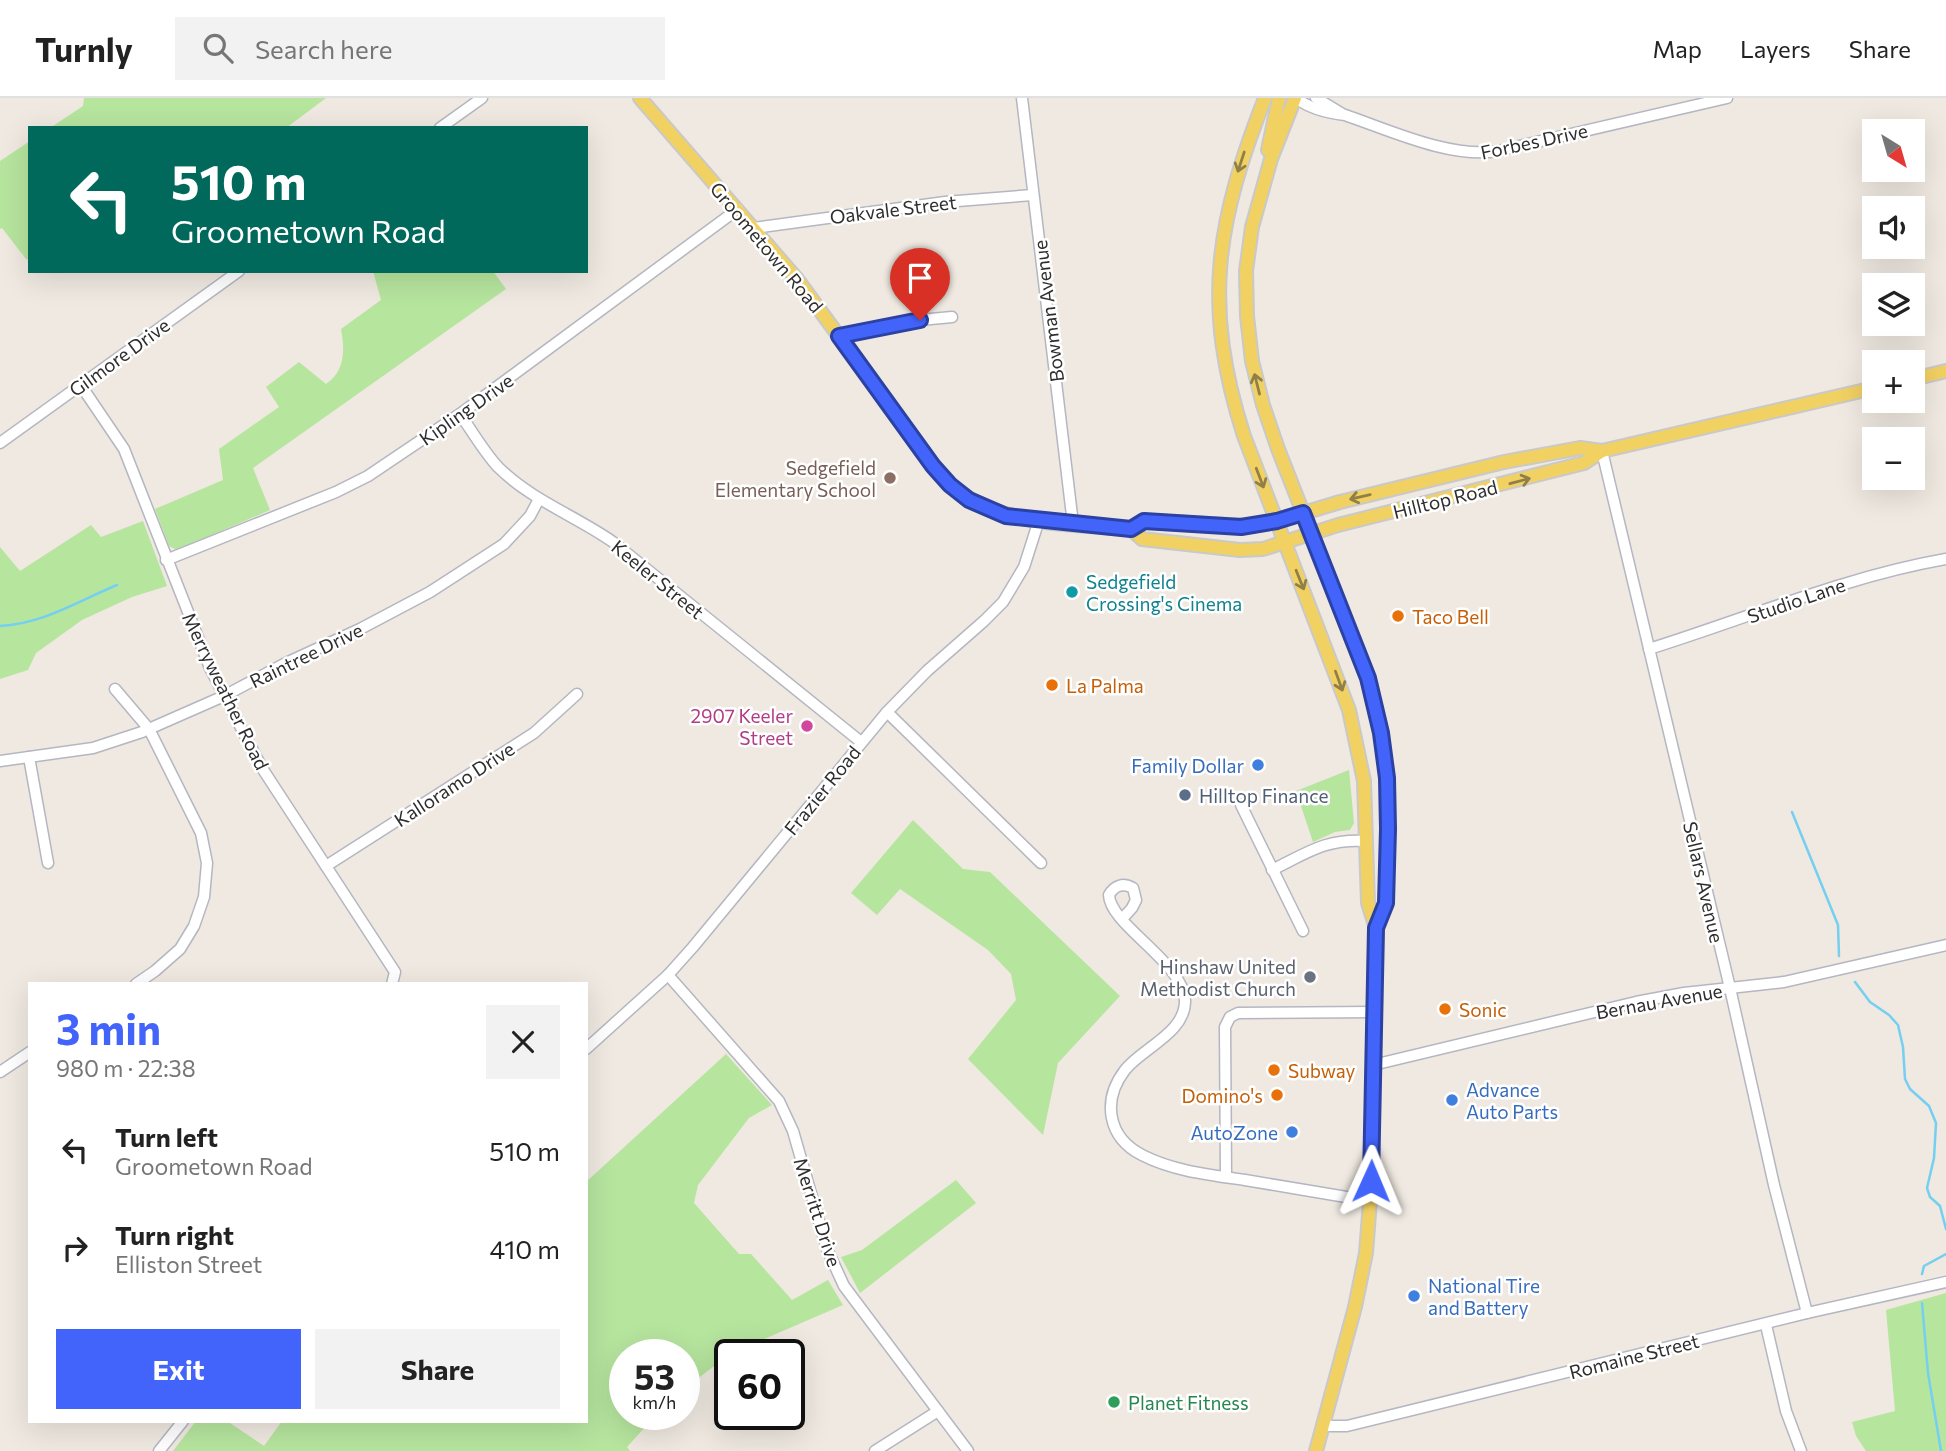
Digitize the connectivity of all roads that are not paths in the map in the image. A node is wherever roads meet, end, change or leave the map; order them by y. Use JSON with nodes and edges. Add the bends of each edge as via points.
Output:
{"nodes":[{"id":1,"x":482,"y":98,"type":"edge"},
{"id":2,"x":640,"y":98,"type":"edge"},
{"id":3,"x":1022,"y":98,"type":"edge"},
{"id":4,"x":1265,"y":98,"type":"edge"},
{"id":5,"x":1279,"y":98,"type":"edge"},
{"id":6,"x":1295,"y":98,"type":"edge"},
{"id":7,"x":1315,"y":98,"type":"edge"},
{"id":8,"x":1727,"y":98,"type":"edge"},
{"id":9,"x":1345,"y":115,"type":"junction"},
{"id":10,"x":443,"y":126,"type":"edge"},
{"id":11,"x":1263,"y":182,"type":"junction"},
{"id":12,"x":1033,"y":195,"type":"junction"},
{"id":13,"x":738,"y":209,"type":"junction"},
{"id":14,"x":754,"y":228,"type":"junction"},
{"id":15,"x":236,"y":273,"type":"edge"},
{"id":16,"x":952,"y":317,"type":"dead end"},
{"id":17,"x":839,"y":336,"type":"junction"},
{"id":18,"x":1946,"y":371,"type":"edge"},
{"id":19,"x":1925,"y":376,"type":"edge"},
{"id":20,"x":80,"y":384,"type":"junction"},
{"id":21,"x":1862,"y":391,"type":"edge"},
{"id":22,"x":460,"y":414,"type":"junction"},
{"id":23,"x":0,"y":443,"type":"edge"},
{"id":24,"x":1602,"y":451,"type":"junction"},
{"id":25,"x":539,"y":499,"type":"junction"},
{"id":26,"x":1303,"y":513,"type":"junction"},
{"id":27,"x":1039,"y":520,"type":"junction"},
{"id":28,"x":1277,"y":521,"type":"junction"},
{"id":29,"x":1073,"y":524,"type":"junction"},
{"id":30,"x":1131,"y":529,"type":"junction"},
{"id":31,"x":1311,"y":534,"type":"junction"},
{"id":32,"x":1285,"y":542,"type":"junction"},
{"id":33,"x":1946,"y":559,"type":"edge"},
{"id":34,"x":166,"y":560,"type":"junction"},
{"id":35,"x":1649,"y":649,"type":"junction"},
{"id":36,"x":115,"y":689,"type":"dead end"},
{"id":37,"x":577,"y":694,"type":"dead end"},
{"id":38,"x":224,"y":696,"type":"junction"},
{"id":39,"x":887,"y":712,"type":"junction"},
{"id":40,"x":149,"y":729,"type":"junction"},
{"id":41,"x":861,"y":742,"type":"junction"},
{"id":42,"x":29,"y":757,"type":"junction"},
{"id":43,"x":0,"y":761,"type":"edge"},
{"id":44,"x":1241,"y":804,"type":"dead end"},
{"id":45,"x":1367,"y":841,"type":"junction"},
{"id":46,"x":48,"y":863,"type":"dead end"},
{"id":47,"x":1041,"y":863,"type":"dead end"},
{"id":48,"x":326,"y":866,"type":"junction"},
{"id":49,"x":1272,"y":870,"type":"junction"},
{"id":50,"x":1122,"y":919,"type":"dead end"},
{"id":51,"x":1376,"y":928,"type":"junction"},
{"id":52,"x":1303,"y":931,"type":"dead end"},
{"id":53,"x":1946,"y":945,"type":"edge"},
{"id":54,"x":668,"y":975,"type":"junction"},
{"id":55,"x":139,"y":982,"type":"edge"},
{"id":56,"x":392,"y":982,"type":"edge"},
{"id":57,"x":1730,"y":988,"type":"junction"},
{"id":58,"x":1375,"y":1012,"type":"junction"},
{"id":59,"x":588,"y":1047,"type":"edge"},
{"id":60,"x":28,"y":1053,"type":"edge"},
{"id":61,"x":1373,"y":1065,"type":"junction"},
{"id":62,"x":0,"y":1072,"type":"edge"},
{"id":63,"x":1226,"y":1177,"type":"junction"},
{"id":64,"x":1370,"y":1201,"type":"junction"},
{"id":65,"x":1946,"y":1282,"type":"edge"},
{"id":66,"x":1807,"y":1313,"type":"junction"},
{"id":67,"x":1766,"y":1325,"type":"junction"},
{"id":68,"x":938,"y":1411,"type":"junction"},
{"id":69,"x":181,"y":1423,"type":"edge"},
{"id":70,"x":1322,"y":1426,"type":"junction"},
{"id":71,"x":159,"y":1451,"type":"edge"},
{"id":72,"x":875,"y":1451,"type":"edge"},
{"id":73,"x":968,"y":1451,"type":"edge"},
{"id":74,"x":1316,"y":1451,"type":"edge"},
{"id":75,"x":1801,"y":1451,"type":"edge"}],
"edges":[{"from":1,"to":10,"type":"street"},
{"from":2,"to":13,"type":"main road","name":"Groometown Road"},
{"from":3,"to":12,"type":"street","name":"Bowman Avenue"},
{"from":4,"to":28,"type":"main road","one_way":true,"via":[[1231,199],[1219,294],[1230,390]]},
{"from":5,"to":11,"type":"main road"},
{"from":6,"to":9,"type":"street","name":"Forbes Drive"},
{"from":6,"to":11,"type":"main road"},
{"from":7,"to":9,"type":"street","name":"Forbes Drive"},
{"from":8,"to":9,"type":"street","name":"Forbes Drive","via":[[1484,153],[1459,152]]},
{"from":26,"to":11,"type":"main road","one_way":true,"via":[[1256,383],[1249,339],[1247,271]]},
{"from":12,"to":14,"type":"street","name":"Oakvale Street"},
{"from":12,"to":29,"type":"street","name":"Bowman Avenue"},
{"from":13,"to":14,"type":"main road","name":"Groometown Road"},
{"from":13,"to":22,"type":"street","name":"Kipling Drive"},
{"from":14,"to":17,"type":"main road","name":"Groometown Road"},
{"from":15,"to":20,"type":"street","name":"Gilmore Drive"},
{"from":16,"to":17,"type":"street"},
{"from":17,"to":27,"type":"main road","name":"Groometown Road","via":[[950,485],[993,512]]},
{"from":18,"to":19,"type":"main road"},
{"from":20,"to":23,"type":"street","name":"Gilmore Drive"},
{"from":20,"to":34,"type":"street","name":"Merryweather Road","via":[[124,449]]},
{"from":21,"to":24,"type":"main road","name":"Hilltop Road"},
{"from":22,"to":25,"type":"street","name":"Keeler Street","via":[[497,466]]},
{"from":22,"to":34,"type":"street","name":"Kipling Drive","via":[[336,492]]},
{"from":24,"to":26,"type":"main road","name":"Hilltop Road","one_way":true,"via":[[1580,448],[1504,462]]},
{"from":31,"to":24,"type":"main road","name":"Hilltop Road","one_way":true,"via":[[1584,463]]},
{"from":24,"to":35,"type":"street","name":"Sellars Avenue"},
{"from":25,"to":38,"type":"street","name":"Raintree Drive","via":[[504,544],[430,592]]},
{"from":25,"to":41,"type":"street","name":"Keeler Street","via":[[613,542]]},
{"from":26,"to":28,"type":"main road","name":"Groometown Road"},
{"from":26,"to":31,"type":"main road"},
{"from":27,"to":29,"type":"main road","name":"Groometown Road"},
{"from":27,"to":39,"type":"street","name":"Frazier Road","via":[[1024,567],[1002,603]]},
{"from":28,"to":30,"type":"main road","name":"Groometown Road","via":[[1241,527],[1144,521]]},
{"from":28,"to":32,"type":"main road"},
{"from":29,"to":30,"type":"main road","name":"Groometown Road"},
{"from":30,"to":32,"type":"main road","name":"Groometown Road","via":[[1142,539],[1240,550]]},
{"from":31,"to":32,"type":"main road","name":"Hilltop Road"},
{"from":31,"to":51,"type":"main road","via":[[1368,678],[1383,743],[1388,804],[1386,903]]},
{"from":32,"to":45,"type":"main road","one_way":true,"via":[[1349,710],[1364,781]]},
{"from":33,"to":35,"type":"street","name":"Studio Lane","via":[[1820,590]]},
{"from":34,"to":38,"type":"street","name":"Merryweather Road"},
{"from":35,"to":57,"type":"street","name":"Sellars Avenue"},
{"from":36,"to":40,"type":"street"},
{"from":37,"to":48,"type":"street","name":"Kalloramo Drive","via":[[534,733]]},
{"from":38,"to":40,"type":"street","name":"Raintree Drive"},
{"from":38,"to":48,"type":"street","name":"Merryweather Road","via":[[262,768]]},
{"from":39,"to":41,"type":"street","name":"Frazier Road"},
{"from":39,"to":47,"type":"street"},
{"from":40,"to":42,"type":"street","name":"Raintree Drive","via":[[93,748]]},
{"from":40,"to":55,"type":"street","via":[[201,833],[207,863],[204,897],[187,937],[180,949]]},
{"from":41,"to":54,"type":"street","name":"Frazier Road"},
{"from":42,"to":43,"type":"street","name":"Raintree Drive"},
{"from":42,"to":46,"type":"street"},
{"from":44,"to":49,"type":"street"},
{"from":45,"to":49,"type":"street","via":[[1329,843]]},
{"from":45,"to":51,"type":"main road","via":[[1367,903]]},
{"from":48,"to":56,"type":"street","name":"Merryweather Road","via":[[395,972]]},
{"from":49,"to":52,"type":"street"},
{"from":50,"to":63,"type":"street","via":[[1173,972],[1185,1000],[1175,1027],[1139,1055],[1117,1082],[1110,1103],[1112,1121],[1117,1132],[1143,1155],[1179,1170]]},
{"from":51,"to":58,"type":"main road"},
{"from":53,"to":57,"type":"street","name":"Bernau Avenue","via":[[1784,982]]},
{"from":54,"to":59,"type":"street","name":"Frazier Road"},
{"from":54,"to":68,"type":"street","name":"Merritt Drive","via":[[779,1101],[793,1131],[839,1276]]},
{"from":57,"to":61,"type":"street","name":"Bernau Avenue","via":[[1636,1002]]},
{"from":57,"to":66,"type":"street","name":"Sellars Avenue"},
{"from":58,"to":61,"type":"main road"},
{"from":58,"to":63,"type":"street","via":[[1238,1013],[1230,1017],[1225,1027]]},
{"from":60,"to":62,"type":"street"},
{"from":61,"to":64,"type":"main road"},
{"from":63,"to":64,"type":"street"},
{"from":64,"to":70,"type":"main road","via":[[1355,1307]]},
{"from":65,"to":66,"type":"street","name":"Romaine Street"},
{"from":66,"to":67,"type":"street","name":"Romaine Street"},
{"from":67,"to":70,"type":"street","name":"Romaine Street","via":[[1347,1426]]},
{"from":67,"to":75,"type":"street","via":[[1786,1411]]},
{"from":68,"to":72,"type":"street"},
{"from":68,"to":73,"type":"street","name":"Merritt Drive"},
{"from":69,"to":71,"type":"street"},
{"from":70,"to":74,"type":"main road"}]}
